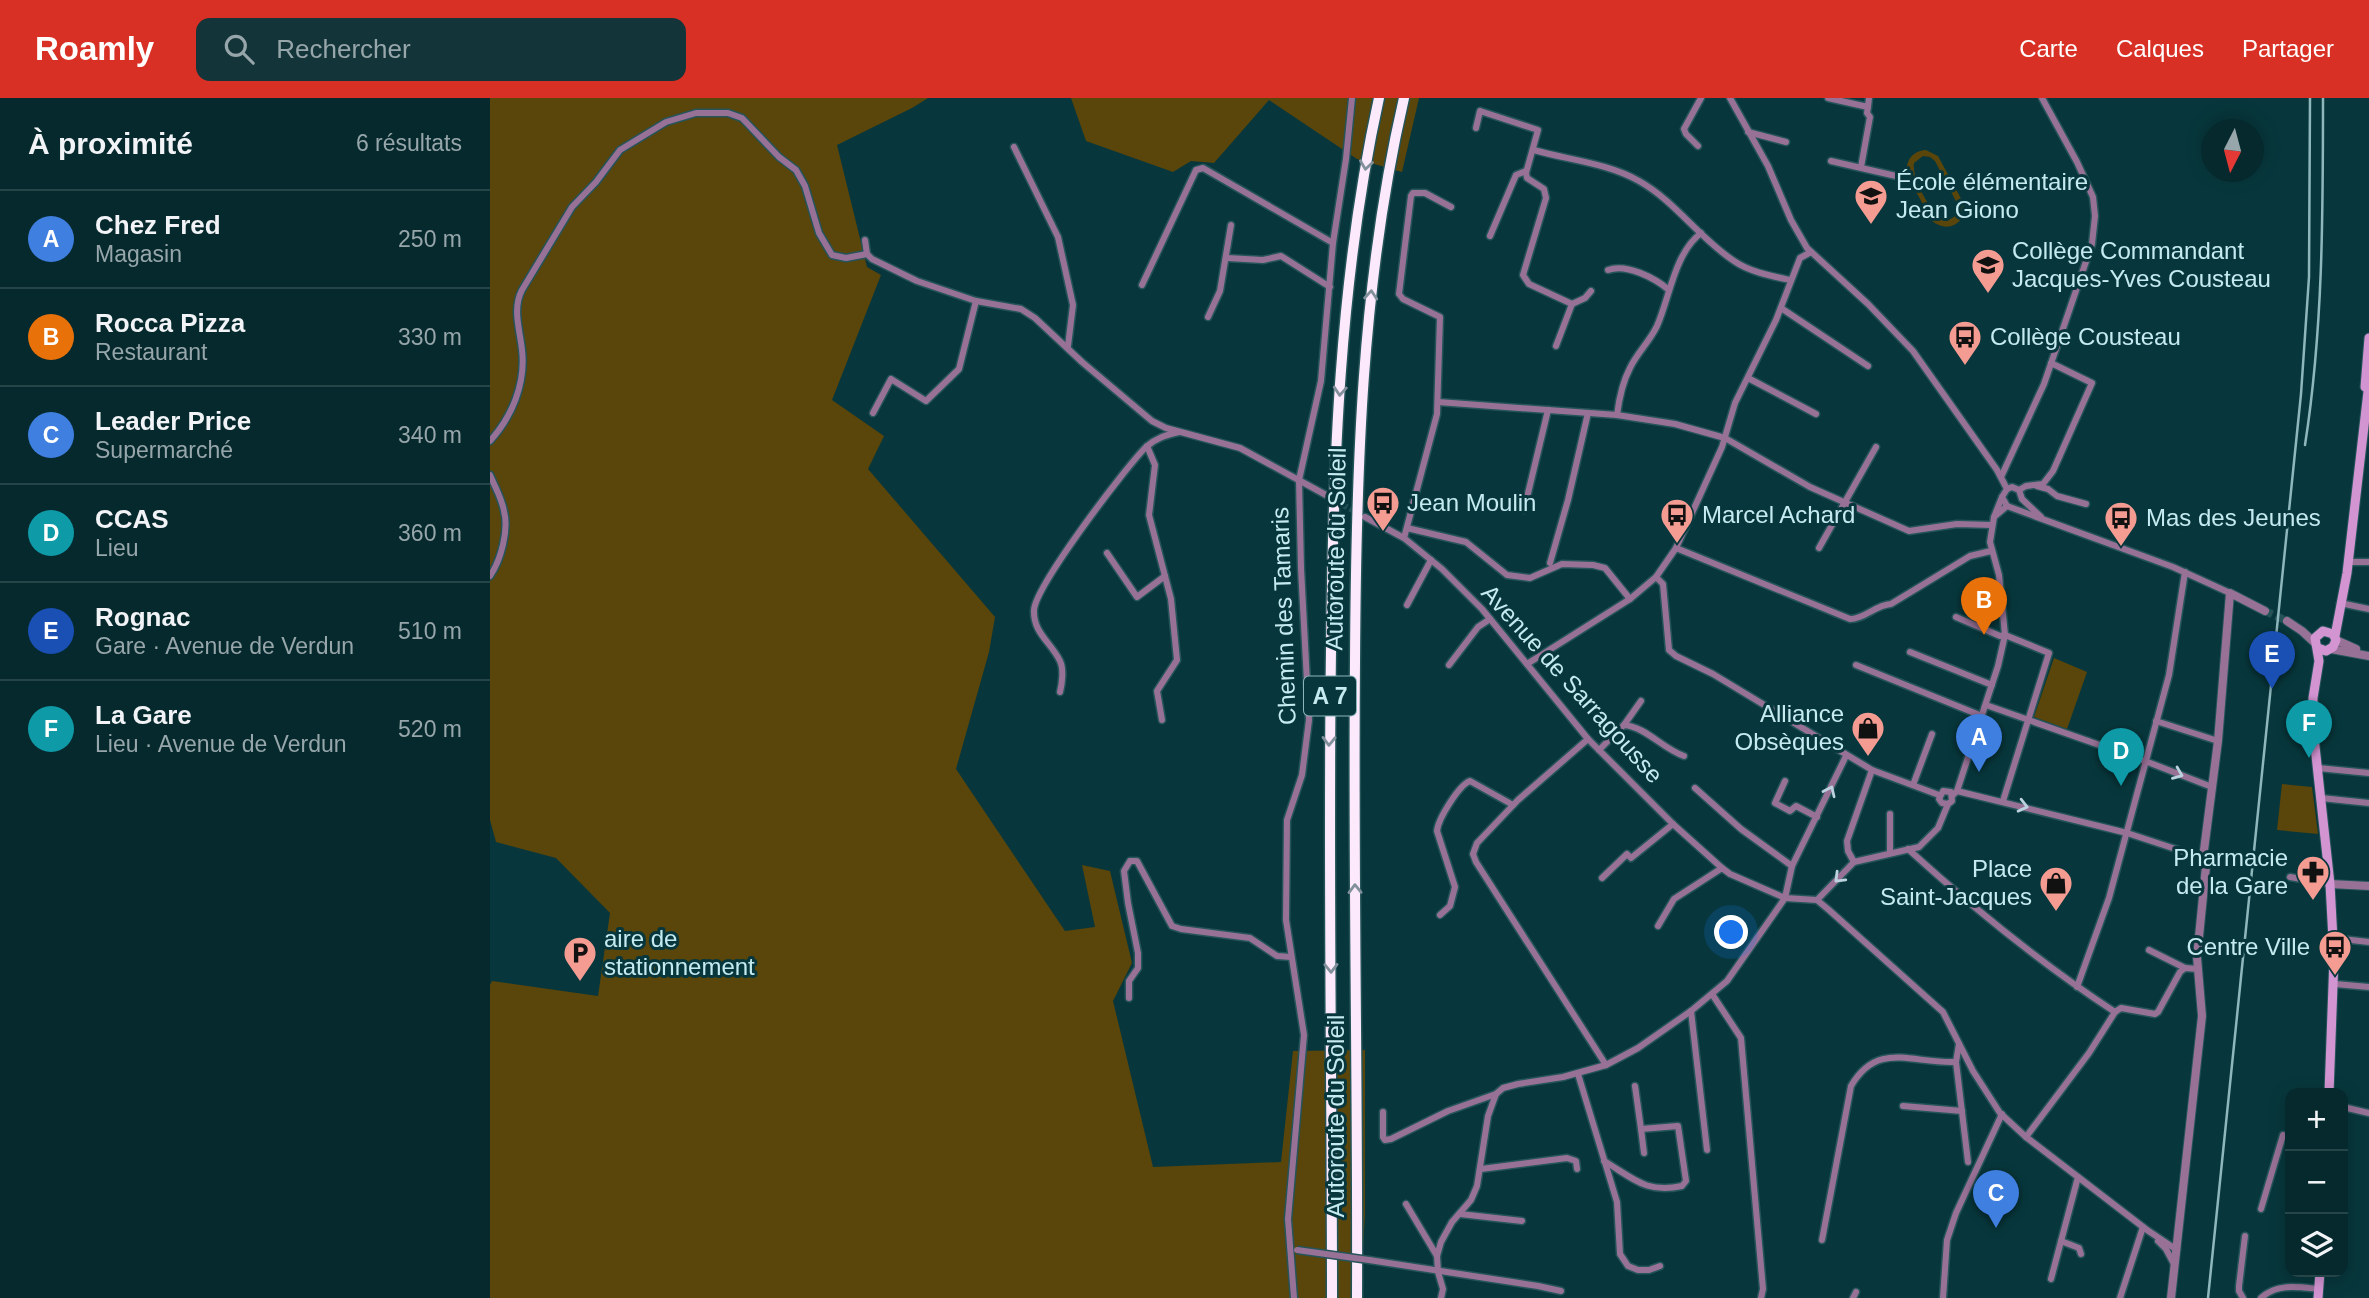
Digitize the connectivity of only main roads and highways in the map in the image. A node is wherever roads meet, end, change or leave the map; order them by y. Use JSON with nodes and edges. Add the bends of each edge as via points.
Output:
{"nodes":[{"id":1,"x":1379,"y":98,"type":"edge"},
{"id":2,"x":1404,"y":98,"type":"edge"},
{"id":3,"x":2369,"y":338,"type":"edge"},
{"id":4,"x":2368,"y":358,"type":"edge"},
{"id":5,"x":2369,"y":383,"type":"edge"},
{"id":6,"x":2363,"y":420,"type":"junction"},
{"id":7,"x":2340,"y":603,"type":"junction"},
{"id":8,"x":2322,"y":631,"type":"junction"},
{"id":9,"x":2335,"y":638,"type":"junction"},
{"id":10,"x":2317,"y":646,"type":"junction"},
{"id":11,"x":2330,"y":650,"type":"junction"},
{"id":12,"x":2315,"y":689,"type":"junction"},
{"id":13,"x":2329,"y":1088,"type":"edge"},
{"id":14,"x":2320,"y":1277,"type":"edge"},
{"id":15,"x":2318,"y":1295,"type":"edge"},
{"id":16,"x":1332,"y":1298,"type":"edge"},
{"id":17,"x":1357,"y":1298,"type":"edge"}],
"edges":[{"from":1,"to":16,"type":"highway","name":"Autoroute du Soleil","number":"A 7","one_way":true,"via":[[1351,272],[1333,513],[1329,784]]},
{"from":17,"to":2,"type":"highway","name":"Autoroute du Soleil","number":"A 7","one_way":true,"via":[[1356,506],[1374,272],[1391,150]]},
{"from":3,"to":4,"type":"main road"},
{"from":4,"to":6,"type":"main road"},
{"from":5,"to":6,"type":"main road"},
{"from":6,"to":7,"type":"main road"},
{"from":7,"to":8,"type":"main road"},
{"from":7,"to":9,"type":"main road"},
{"from":8,"to":9,"type":"main road"},
{"from":8,"to":10,"type":"main road","via":[[2316,636]]},
{"from":9,"to":11,"type":"main road"},
{"from":10,"to":11,"type":"main road"},
{"from":10,"to":12,"type":"main road"},
{"from":11,"to":12,"type":"main road"},
{"from":12,"to":13,"type":"main road","via":[[2313,728],[2330,884],[2335,984]]},
{"from":14,"to":15,"type":"main road"}]}
